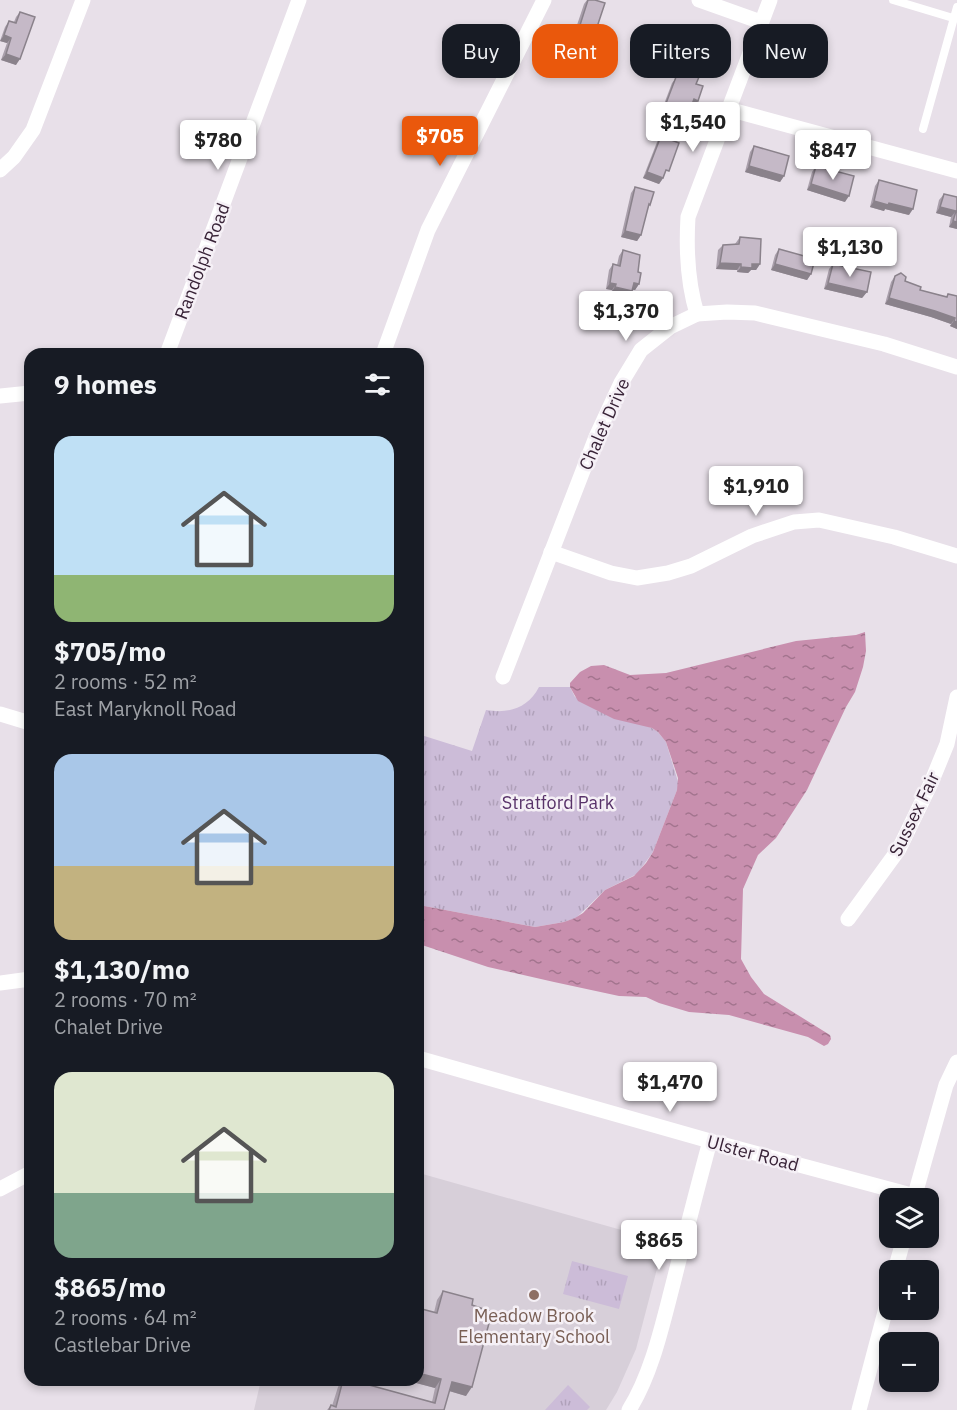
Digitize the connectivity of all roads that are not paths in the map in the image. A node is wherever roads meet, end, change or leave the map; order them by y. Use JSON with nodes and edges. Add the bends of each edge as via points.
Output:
{"nodes":[{"id":1,"x":83,"y":0,"type":"edge"},
{"id":2,"x":299,"y":0,"type":"edge"},
{"id":3,"x":544,"y":0,"type":"edge"},
{"id":4,"x":699,"y":0,"type":"edge"},
{"id":5,"x":770,"y":0,"type":"edge"},
{"id":6,"x":892,"y":0,"type":"edge"},
{"id":7,"x":957,"y":7,"type":"edge"},
{"id":8,"x":953,"y":18,"type":"junction"},
{"id":9,"x":761,"y":22,"type":"junction"},
{"id":10,"x":728,"y":110,"type":"junction"},
{"id":11,"x":923,"y":129,"type":"dead end"},
{"id":12,"x":0,"y":170,"type":"edge"},
{"id":13,"x":957,"y":171,"type":"edge"},
{"id":14,"x":697,"y":314,"type":"junction"},
{"id":15,"x":169,"y":348,"type":"edge"},
{"id":16,"x":385,"y":348,"type":"edge"},
{"id":17,"x":957,"y":367,"type":"edge"},
{"id":18,"x":24,"y":394,"type":"edge"},
{"id":19,"x":0,"y":396,"type":"edge"},
{"id":20,"x":551,"y":552,"type":"junction"},
{"id":21,"x":957,"y":556,"type":"edge"},
{"id":22,"x":503,"y":677,"type":"dead end"},
{"id":23,"x":957,"y":697,"type":"edge"},
{"id":24,"x":0,"y":714,"type":"edge"},
{"id":25,"x":24,"y":721,"type":"edge"},
{"id":26,"x":848,"y":919,"type":"dead end"},
{"id":27,"x":24,"y":980,"type":"edge"},
{"id":28,"x":0,"y":982,"type":"edge"},
{"id":29,"x":424,"y":1060,"type":"edge"},
{"id":30,"x":957,"y":1062,"type":"edge"},
{"id":31,"x":710,"y":1141,"type":"junction"},
{"id":32,"x":24,"y":1176,"type":"edge"},
{"id":33,"x":1,"y":1186,"type":"edge"},
{"id":34,"x":881,"y":1188,"type":"edge"},
{"id":35,"x":917,"y":1188,"type":"edge"},
{"id":36,"x":883,"y":1320,"type":"edge"},
{"id":37,"x":629,"y":1410,"type":"edge"},
{"id":38,"x":859,"y":1410,"type":"edge"}],
"edges":[{"from":1,"to":12,"type":"street","via":[[33,130]]},
{"from":2,"to":15,"type":"street","name":"Randolph Road"},
{"from":3,"to":16,"type":"street","via":[[429,228]]},
{"from":4,"to":9,"type":"street"},
{"from":5,"to":9,"type":"street"},
{"from":6,"to":8,"type":"lane"},
{"from":7,"to":8,"type":"lane"},
{"from":8,"to":11,"type":"lane"},
{"from":9,"to":10,"type":"street"},
{"from":10,"to":13,"type":"street"},
{"from":10,"to":14,"type":"street","via":[[688,217],[689,289]]},
{"from":14,"to":17,"type":"street","name":"Chalet Drive","via":[[755,313],[884,344]]},
{"from":14,"to":20,"type":"street","name":"Chalet Drive","via":[[670,327],[636,358],[596,436]]},
{"from":18,"to":19,"type":"street"},
{"from":20,"to":21,"type":"street","via":[[637,578],[690,566],[752,536],[794,522],[819,520]]},
{"from":20,"to":22,"type":"street","name":"Chalet Drive"},
{"from":23,"to":26,"type":"street","name":"Sussex Fair","via":[[947,744],[899,849]]},
{"from":24,"to":25,"type":"street"},
{"from":27,"to":28,"type":"street"},
{"from":29,"to":31,"type":"street","name":"Ulster Road"},
{"from":30,"to":35,"type":"street","via":[[946,1085]]},
{"from":31,"to":34,"type":"street","name":"Ulster Road"},
{"from":31,"to":37,"type":"street","via":[[652,1359]]},
{"from":32,"to":33,"type":"street"},
{"from":36,"to":38,"type":"street"}]}
